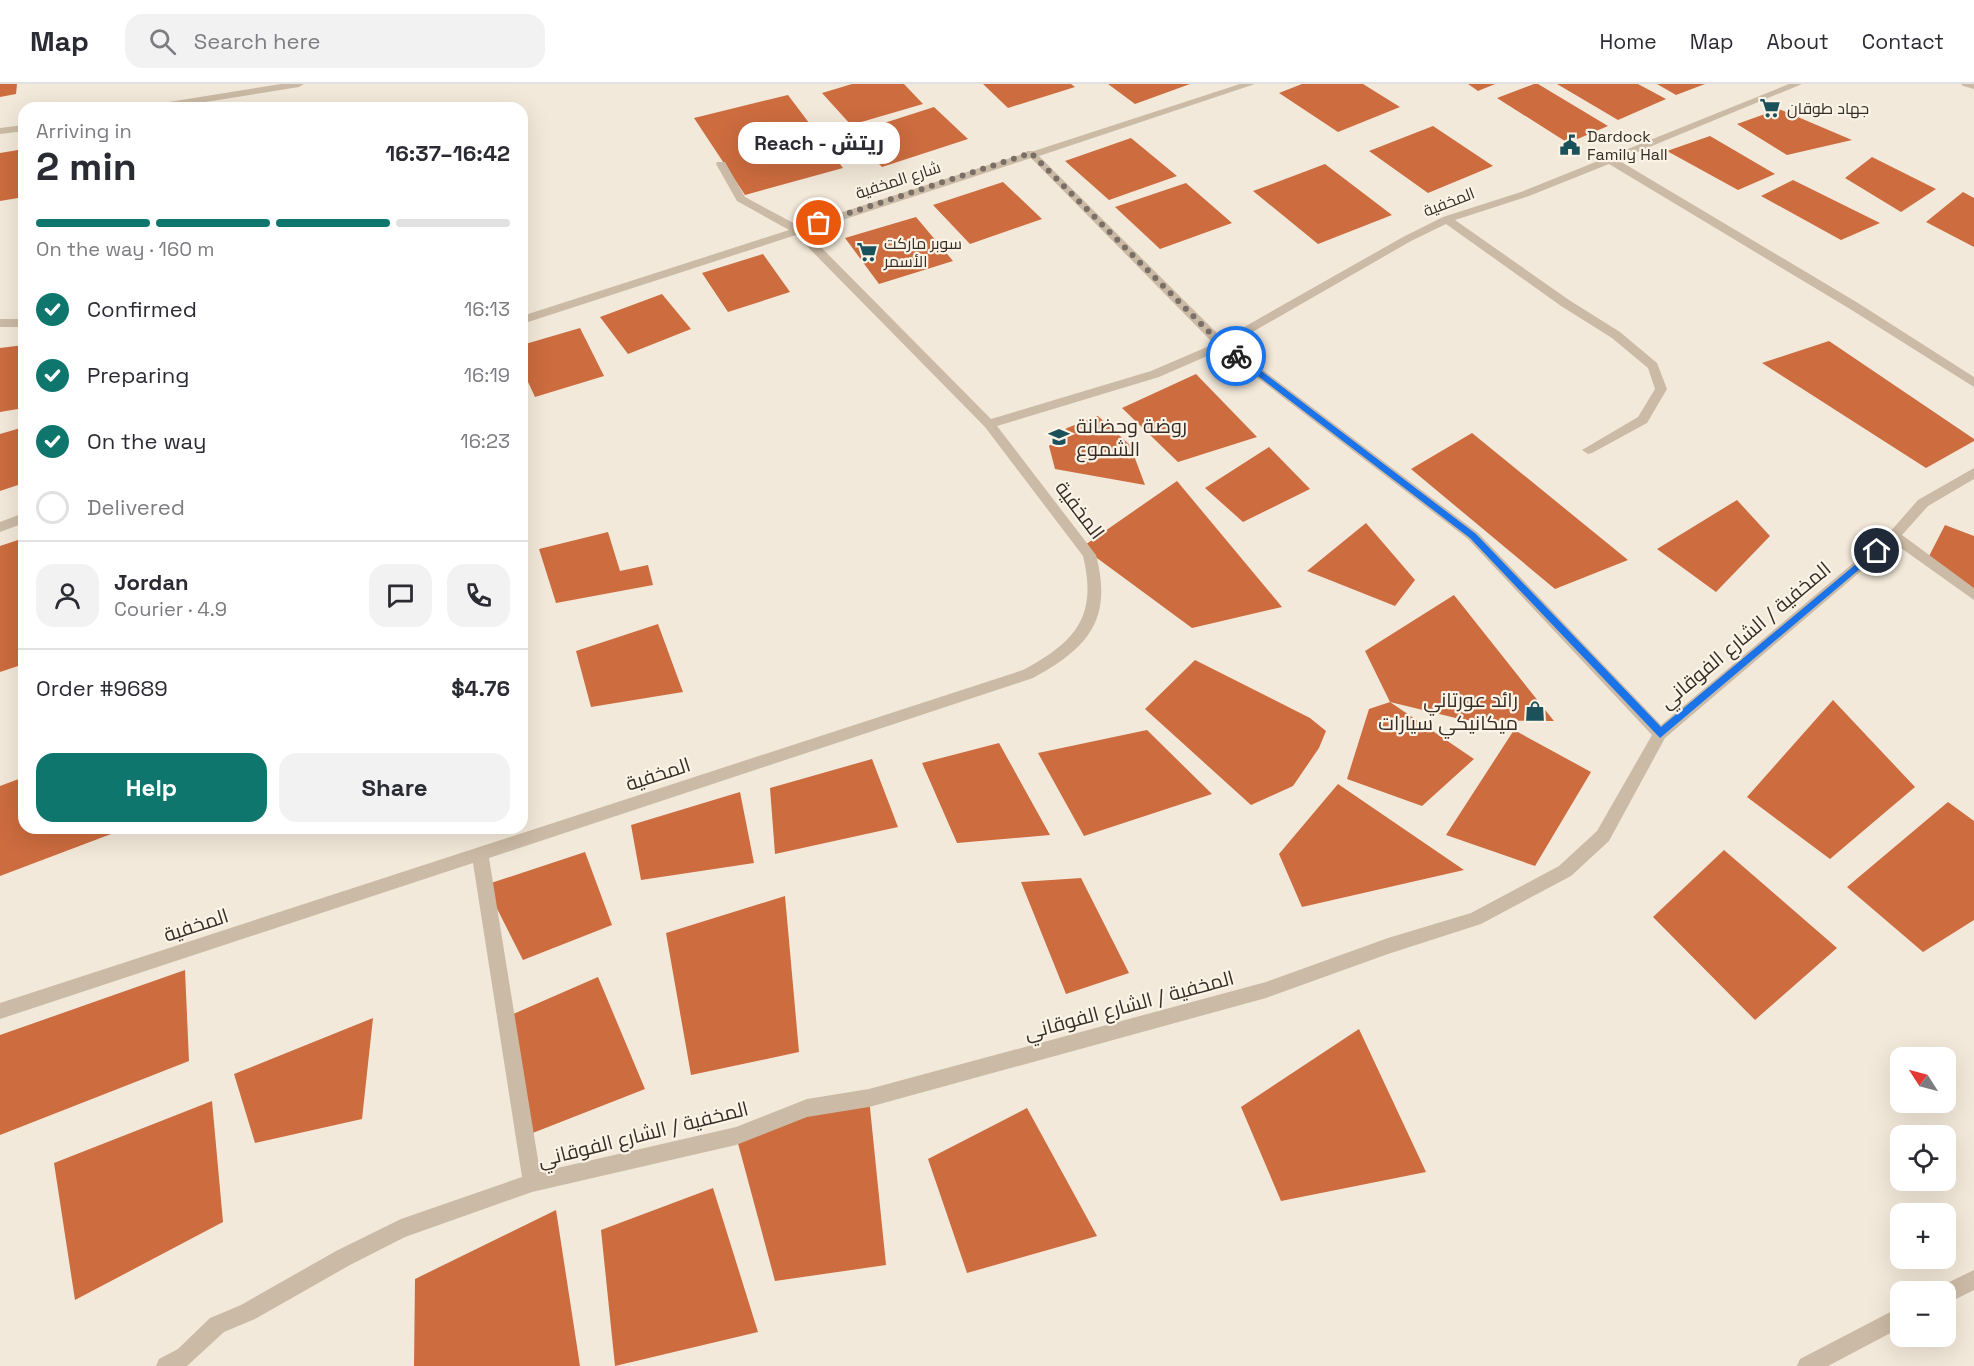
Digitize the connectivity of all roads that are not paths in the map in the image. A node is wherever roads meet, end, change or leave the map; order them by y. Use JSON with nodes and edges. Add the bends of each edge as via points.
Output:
{"nodes":[{"id":1,"x":299,"y":84,"type":"edge"},
{"id":2,"x":1250,"y":84,"type":"edge"},
{"id":3,"x":1797,"y":84,"type":"edge"},
{"id":4,"x":1966,"y":84,"type":"edge"},
{"id":5,"x":1974,"y":86,"type":"edge"},
{"id":6,"x":187,"y":102,"type":"edge"},
{"id":7,"x":18,"y":129,"type":"edge"},
{"id":8,"x":0,"y":131,"type":"edge"},
{"id":9,"x":1031,"y":153,"type":"junction"},
{"id":10,"x":1610,"y":160,"type":"junction"},
{"id":11,"x":721,"y":164,"type":"dead end"},
{"id":12,"x":1447,"y":219,"type":"junction"},
{"id":13,"x":798,"y":230,"type":"junction"},
{"id":14,"x":528,"y":318,"type":"edge"},
{"id":15,"x":0,"y":323,"type":"edge"},
{"id":16,"x":18,"y":323,"type":"edge"},
{"id":17,"x":1222,"y":345,"type":"junction"},
{"id":18,"x":1974,"y":383,"type":"edge"},
{"id":19,"x":989,"y":424,"type":"junction"},
{"id":20,"x":1588,"y":450,"type":"dead end"},
{"id":21,"x":1974,"y":473,"type":"edge"},
{"id":22,"x":18,"y":520,"type":"edge"},
{"id":23,"x":0,"y":527,"type":"edge"},
{"id":24,"x":1894,"y":536,"type":"junction"},
{"id":25,"x":1974,"y":595,"type":"edge"},
{"id":26,"x":1660,"y":734,"type":"junction"},
{"id":27,"x":480,"y":854,"type":"junction"},
{"id":28,"x":0,"y":1011,"type":"edge"},
{"id":29,"x":532,"y":1183,"type":"junction"},
{"id":30,"x":1974,"y":1280,"type":"edge"},
{"id":31,"x":1956,"y":1289,"type":"edge"},
{"id":32,"x":1890,"y":1322,"type":"edge"},
{"id":33,"x":166,"y":1366,"type":"edge"},
{"id":34,"x":1807,"y":1366,"type":"edge"}],
"edges":[{"from":1,"to":6,"type":"street"},
{"from":2,"to":9,"type":"street","name":"شارع المخفية"},
{"from":3,"to":10,"type":"street","name":"المخفية"},
{"from":4,"to":5,"type":"street"},
{"from":7,"to":8,"type":"street"},
{"from":9,"to":13,"type":"street","name":"شارع المخفية"},
{"from":9,"to":17,"type":"street"},
{"from":10,"to":12,"type":"street","name":"المخفية","via":[[1525,194]]},
{"from":10,"to":18,"type":"street"},
{"from":11,"to":13,"type":"street","name":"المخفية","via":[[741,199]]},
{"from":12,"to":17,"type":"street","name":"المخفية"},
{"from":12,"to":20,"type":"street","via":[[1616,335],[1653,366],[1661,389],[1643,420]]},
{"from":13,"to":14,"type":"street","name":"شارع المخفية"},
{"from":13,"to":19,"type":"street","name":"المخفية"},
{"from":15,"to":16,"type":"street"},
{"from":17,"to":19,"type":"street","name":"المخفية","via":[[1155,374]]},
{"from":17,"to":26,"type":"street","via":[[1473,536]]},
{"from":19,"to":27,"type":"street","name":"المخفية","via":[[1089,555],[1097,592],[1094,611],[1073,646],[1028,674]]},
{"from":21,"to":24,"type":"street","name":"المخفية / الشارع الفوقاني","via":[[1923,503]]},
{"from":22,"to":23,"type":"street"},
{"from":24,"to":25,"type":"street"},
{"from":24,"to":26,"type":"street","name":"المخفية / الشارع الفوقاني"},
{"from":26,"to":29,"type":"street","name":"المخفية / الشارع الفوقاني","via":[[1604,836],[1565,871],[1475,919],[1266,990],[869,1098],[807,1108],[736,1136]]},
{"from":27,"to":28,"type":"street","name":"المخفية"},
{"from":27,"to":29,"type":"street"},
{"from":29,"to":33,"type":"street","name":"المخفية / الشارع الفوقاني","via":[[401,1229],[218,1325],[185,1356]]},
{"from":30,"to":31,"type":"street"},
{"from":32,"to":34,"type":"street"}]}
